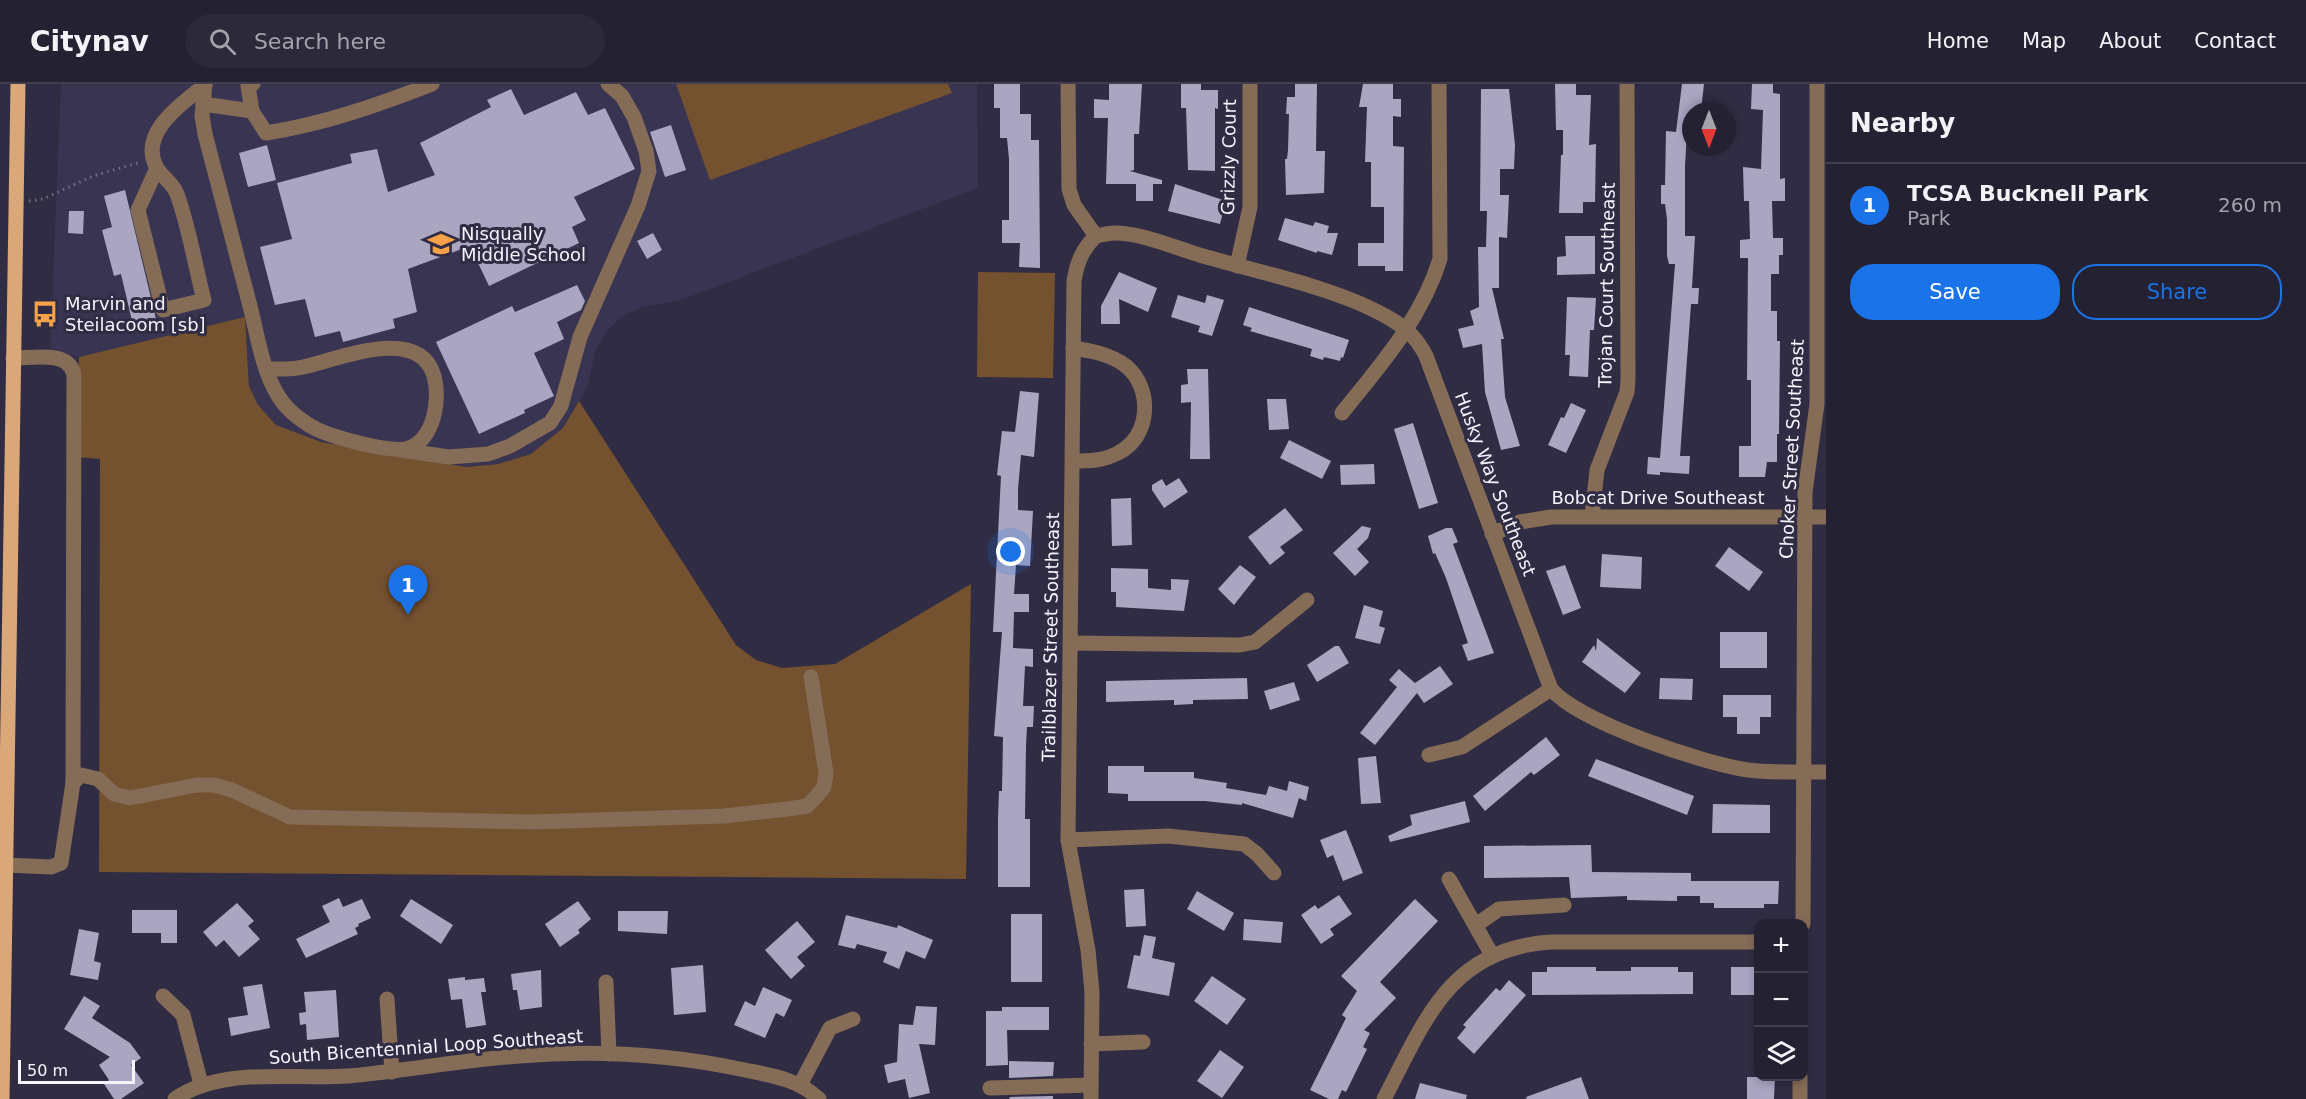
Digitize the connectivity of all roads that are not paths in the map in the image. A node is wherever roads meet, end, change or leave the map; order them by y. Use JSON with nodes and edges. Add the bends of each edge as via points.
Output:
{"nodes":[{"id":1,"x":18,"y":84,"type":"edge"},
{"id":2,"x":205,"y":84,"type":"edge"},
{"id":3,"x":432,"y":84,"type":"edge"},
{"id":4,"x":608,"y":84,"type":"edge"},
{"id":5,"x":1068,"y":84,"type":"edge"},
{"id":6,"x":1250,"y":84,"type":"edge"},
{"id":7,"x":1439,"y":84,"type":"edge"},
{"id":8,"x":1628,"y":84,"type":"edge"},
{"id":9,"x":1817,"y":84,"type":"edge"},
{"id":10,"x":250,"y":85,"type":"edge"},
{"id":11,"x":203,"y":104,"type":"junction"},
{"id":12,"x":252,"y":111,"type":"junction"},
{"id":13,"x":156,"y":163,"type":"junction"},
{"id":14,"x":1096,"y":236,"type":"junction"},
{"id":15,"x":1237,"y":266,"type":"junction"},
{"id":16,"x":1408,"y":330,"type":"junction"},
{"id":17,"x":1073,"y":348,"type":"junction"},
{"id":18,"x":13,"y":358,"type":"junction"},
{"id":19,"x":267,"y":369,"type":"junction"},
{"id":20,"x":1342,"y":413,"type":"dead end"},
{"id":21,"x":6,"y":415,"type":"edge"},
{"id":22,"x":394,"y":448,"type":"junction"},
{"id":23,"x":1073,"y":461,"type":"junction"},
{"id":24,"x":1592,"y":516,"type":"junction"},
{"id":25,"x":1805,"y":516,"type":"junction"},
{"id":26,"x":1826,"y":516,"type":"edge"},
{"id":27,"x":1492,"y":534,"type":"junction"},
{"id":28,"x":1308,"y":600,"type":"dead end"},
{"id":29,"x":1070,"y":643,"type":"junction"},
{"id":30,"x":812,"y":677,"type":"dead end"},
{"id":31,"x":1551,"y":689,"type":"junction"},
{"id":32,"x":1429,"y":755,"type":"dead end"},
{"id":33,"x":1805,"y":772,"type":"junction"},
{"id":34,"x":1826,"y":772,"type":"edge"},
{"id":35,"x":73,"y":783,"type":"junction"},
{"id":36,"x":1068,"y":840,"type":"junction"},
{"id":37,"x":5,"y":865,"type":"junction"},
{"id":38,"x":1274,"y":873,"type":"dead end"},
{"id":39,"x":1449,"y":879,"type":"dead end"},
{"id":40,"x":1564,"y":905,"type":"dead end"},
{"id":41,"x":1803,"y":919,"type":"edge"},
{"id":42,"x":1476,"y":925,"type":"junction"},
{"id":43,"x":1754,"y":942,"type":"edge"},
{"id":44,"x":1492,"y":955,"type":"junction"},
{"id":45,"x":606,"y":982,"type":"dead end"},
{"id":46,"x":163,"y":996,"type":"dead end"},
{"id":47,"x":387,"y":999,"type":"dead end"},
{"id":48,"x":853,"y":1019,"type":"dead end"},
{"id":49,"x":1143,"y":1042,"type":"dead end"},
{"id":50,"x":1091,"y":1044,"type":"junction"},
{"id":51,"x":609,"y":1054,"type":"junction"},
{"id":52,"x":392,"y":1072,"type":"junction"},
{"id":53,"x":1800,"y":1081,"type":"edge"},
{"id":54,"x":201,"y":1084,"type":"junction"},
{"id":55,"x":800,"y":1085,"type":"junction"},
{"id":56,"x":990,"y":1088,"type":"dead end"},
{"id":57,"x":1091,"y":1092,"type":"edge"},
{"id":58,"x":2,"y":1099,"type":"edge"},
{"id":59,"x":175,"y":1099,"type":"edge"},
{"id":60,"x":819,"y":1099,"type":"edge"},
{"id":61,"x":1384,"y":1099,"type":"edge"},
{"id":62,"x":1800,"y":1099,"type":"edge"}],
"edges":[{"from":1,"to":18,"type":"main road"},
{"from":2,"to":11,"type":"street"},
{"from":2,"to":13,"type":"street","via":[[166,118],[154,140]]},
{"from":3,"to":12,"type":"street","via":[[378,105],[266,133]]},
{"from":4,"to":22,"type":"street","via":[[622,96],[634,117],[649,171],[638,206],[580,337],[561,406],[550,423],[510,447],[488,454],[449,457]]},
{"from":5,"to":14,"type":"street","via":[[1069,189],[1074,205]]},
{"from":6,"to":15,"type":"street","name":"Grizzly Court","via":[[1250,207]]},
{"from":7,"to":16,"type":"street","via":[[1440,259]]},
{"from":8,"to":24,"type":"street","name":"Trojan Court Southeast","via":[[1627,392],[1598,470]]},
{"from":9,"to":25,"type":"street","name":"Choker Street Southeast","via":[[1817,404],[1807,468]]},
{"from":10,"to":12,"type":"street"},
{"from":11,"to":12,"type":"street"},
{"from":11,"to":19,"type":"street","via":[[205,134]]},
{"from":13,"to":13,"type":"street","via":[[138,210],[163,310],[204,300],[177,193]]},
{"from":14,"to":15,"type":"street","name":"Husky Way Southeast","via":[[1114,233],[1145,239]]},
{"from":14,"to":17,"type":"street","name":"Trailblazer Street Southeast","via":[[1077,263]]},
{"from":15,"to":16,"type":"street","name":"Husky Way Southeast","via":[[1353,302]]},
{"from":16,"to":20,"type":"street"},
{"from":16,"to":27,"type":"street","name":"Husky Way Southeast","via":[[1426,356]]},
{"from":17,"to":23,"type":"street","name":"Trailblazer Street Southeast"},
{"from":17,"to":23,"type":"street","via":[[1106,355],[1125,365],[1135,374],[1145,405],[1142,428],[1120,452],[1100,460]]},
{"from":18,"to":21,"type":"main road"},
{"from":18,"to":35,"type":"street","via":[[57,358],[73,366]]},
{"from":19,"to":22,"type":"street","via":[[285,405],[314,428],[339,438]]},
{"from":19,"to":22,"type":"street","via":[[301,368],[393,347],[410,351],[424,360],[433,373],[437,392],[435,412],[422,437],[409,448]]},
{"from":21,"to":37,"type":"main road"},
{"from":23,"to":29,"type":"street","name":"Trailblazer Street Southeast"},
{"from":24,"to":25,"type":"street","name":"Bobcat Drive Southeast"},
{"from":24,"to":27,"type":"street","name":"Bobcat Drive Southeast","via":[[1536,519]]},
{"from":25,"to":26,"type":"street","name":"Bobcat Drive Southeast"},
{"from":25,"to":33,"type":"street","name":"Choker Street Southeast"},
{"from":27,"to":31,"type":"street","name":"Husky Way Southeast"},
{"from":28,"to":29,"type":"street","via":[[1255,642],[1240,645]]},
{"from":29,"to":36,"type":"street","name":"Trailblazer Street Southeast"},
{"from":30,"to":35,"type":"street","via":[[826,773],[824,787],[807,806],[764,813],[532,822],[290,817],[214,785],[130,798],[114,794],[89,775],[81,775]]},
{"from":31,"to":32,"type":"street","via":[[1462,747]]},
{"from":31,"to":33,"type":"street","name":"Husky Way Southeast","via":[[1584,714],[1691,756],[1748,770]]},
{"from":33,"to":34,"type":"street","name":"Husky Way Southeast"},
{"from":33,"to":41,"type":"street","name":"Choker Street Southeast"},
{"from":35,"to":37,"type":"street","via":[[61,863],[51,867]]},
{"from":36,"to":38,"type":"street","via":[[1168,836],[1244,844]]},
{"from":36,"to":50,"type":"street","name":"Trailblazer Street Southeast","via":[[1088,950]]},
{"from":37,"to":58,"type":"main road"},
{"from":39,"to":42,"type":"street"},
{"from":40,"to":42,"type":"street","via":[[1499,909]]},
{"from":42,"to":44,"type":"street"},
{"from":43,"to":44,"type":"street","via":[[1550,942],[1520,945]]},
{"from":44,"to":61,"type":"street","via":[[1445,990],[1426,1017]]},
{"from":45,"to":51,"type":"street"},
{"from":46,"to":54,"type":"street","via":[[183,1015]]},
{"from":47,"to":52,"type":"street"},
{"from":48,"to":55,"type":"street","via":[[830,1028]]},
{"from":49,"to":50,"type":"street"},
{"from":50,"to":57,"type":"street","name":"Trailblazer Street Southeast"},
{"from":51,"to":52,"type":"street","name":"South Bicentennial Loop Southeast","via":[[518,1056]]},
{"from":51,"to":55,"type":"street","name":"South Bicentennial Loop Southeast","via":[[722,1065]]},
{"from":52,"to":54,"type":"street","name":"South Bicentennial Loop Southeast","via":[[230,1079]]},
{"from":53,"to":62,"type":"street"},
{"from":54,"to":59,"type":"street","name":"South Bicentennial Loop Southeast"},
{"from":55,"to":60,"type":"street","name":"South Bicentennial Loop Southeast"},
{"from":56,"to":57,"type":"street"}]}
